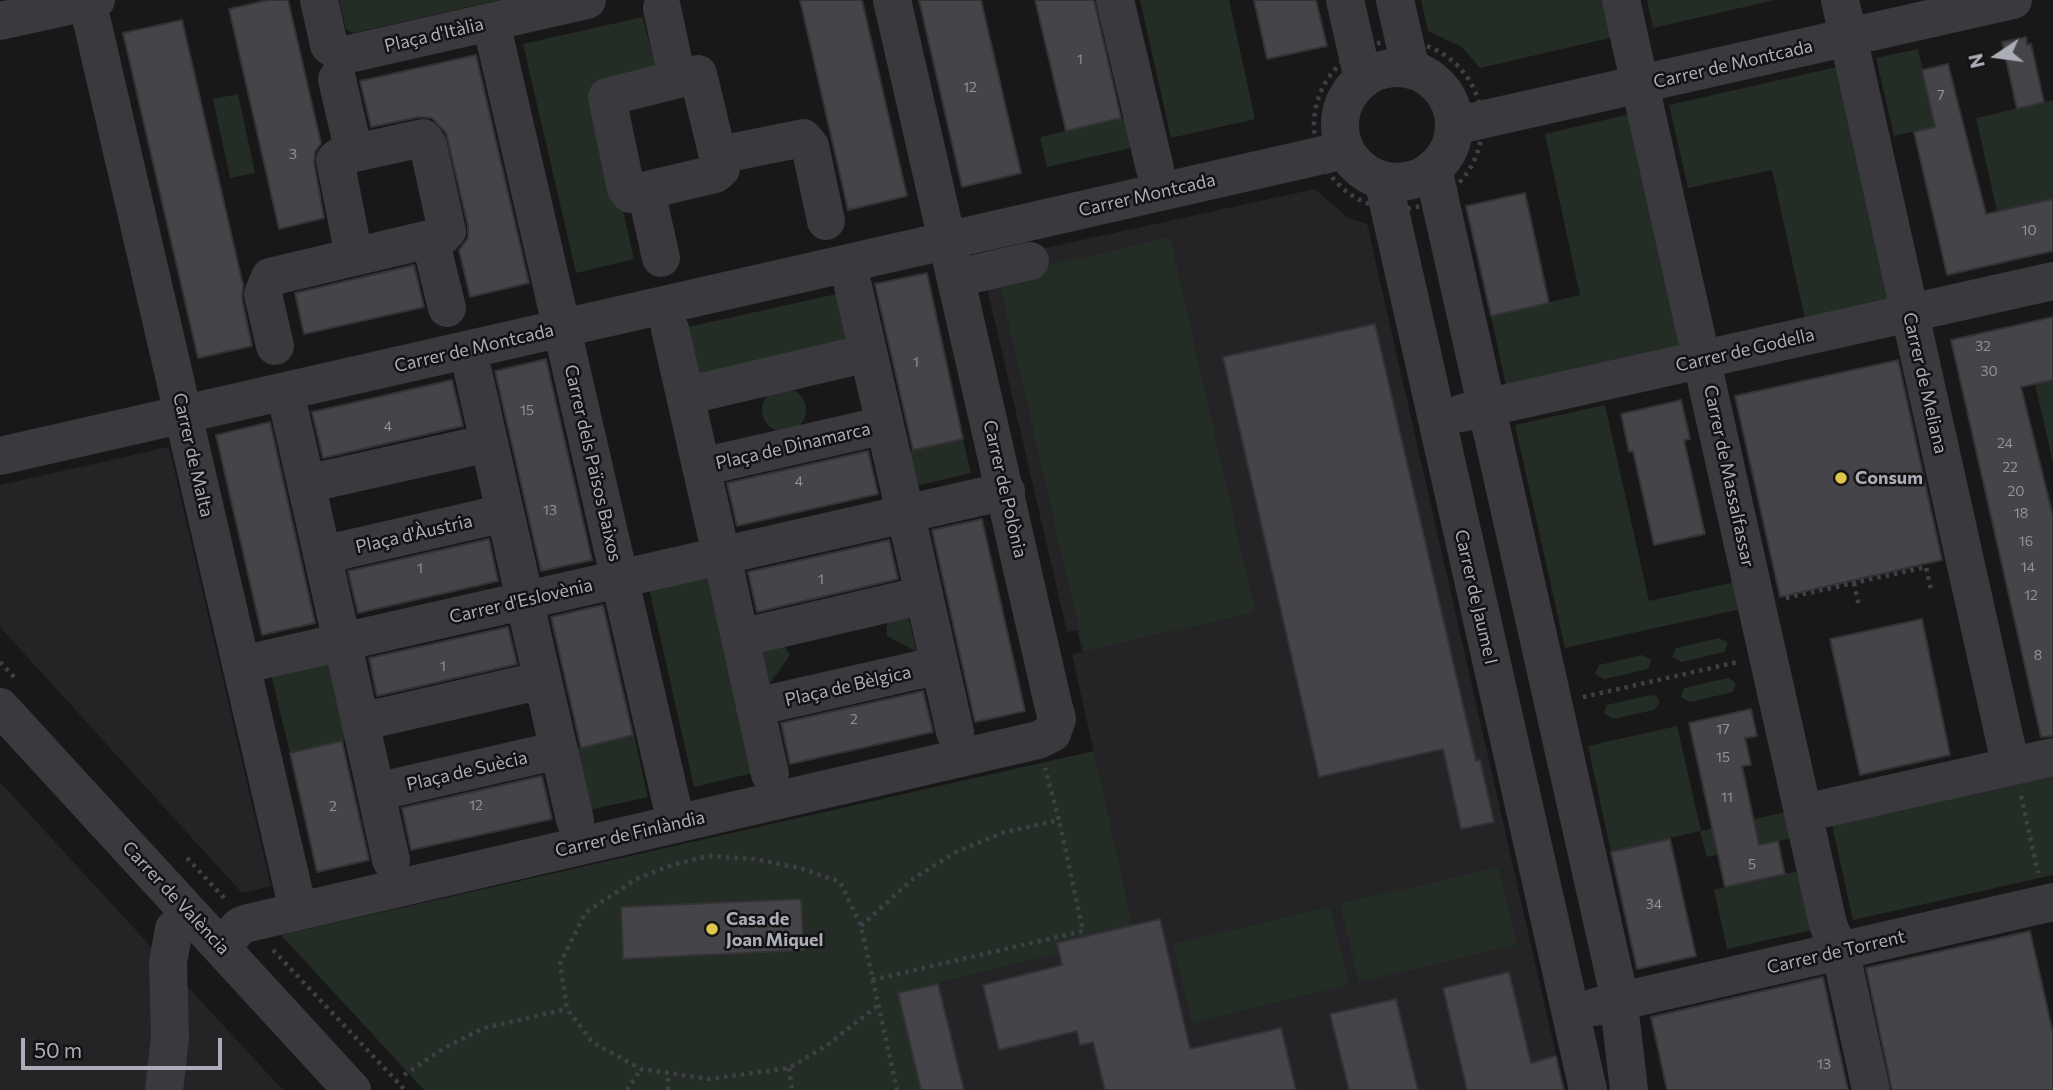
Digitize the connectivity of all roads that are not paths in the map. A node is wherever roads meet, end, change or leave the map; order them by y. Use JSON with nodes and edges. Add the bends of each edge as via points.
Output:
{"nodes":[{"id":1,"x":319,"y":0,"type":"edge"},
{"id":2,"x":587,"y":0,"type":"edge"},
{"id":3,"x":892,"y":0,"type":"edge"},
{"id":4,"x":1115,"y":0,"type":"edge"},
{"id":5,"x":1345,"y":0,"type":"edge"},
{"id":6,"x":1395,"y":0,"type":"edge"},
{"id":7,"x":1621,"y":0,"type":"edge"},
{"id":8,"x":1901,"y":0,"type":"edge"},
{"id":9,"x":2013,"y":0,"type":"edge"},
{"id":10,"x":90,"y":1,"type":"edge"},
{"id":11,"x":662,"y":8,"type":"dead end"},
{"id":12,"x":1844,"y":17,"type":"edge"},
{"id":13,"x":0,"y":21,"type":"edge"},
{"id":14,"x":491,"y":22,"type":"junction"},
{"id":15,"x":1413,"y":56,"type":"junction"},
{"id":16,"x":1355,"y":69,"type":"junction"},
{"id":17,"x":1638,"y":72,"type":"junction"},
{"id":18,"x":337,"y":79,"type":"dead end"},
{"id":19,"x":677,"y":79,"type":"junction"},
{"id":20,"x":1465,"y":111,"type":"junction"},
{"id":21,"x":1330,"y":142,"type":"junction"},
{"id":22,"x":354,"y":153,"type":"junction"},
{"id":23,"x":719,"y":155,"type":"junction"},
{"id":24,"x":1155,"y":169,"type":"junction"},
{"id":25,"x":1440,"y":181,"type":"junction"},
{"id":26,"x":646,"y":191,"type":"junction"},
{"id":27,"x":1381,"y":195,"type":"junction"},
{"id":28,"x":826,"y":221,"type":"dead end"},
{"id":29,"x":945,"y":229,"type":"junction"},
{"id":30,"x":430,"y":239,"type":"junction"},
{"id":31,"x":354,"y":256,"type":"junction"},
{"id":32,"x":661,"y":258,"type":"dead end"},
{"id":33,"x":1030,"y":261,"type":"dead end"},
{"id":34,"x":957,"y":278,"type":"junction"},
{"id":35,"x":2053,"y":281,"type":"edge"},
{"id":36,"x":853,"y":286,"type":"dead end"},
{"id":37,"x":447,"y":308,"type":"dead end"},
{"id":38,"x":1910,"y":313,"type":"junction"},
{"id":39,"x":559,"y":317,"type":"junction"},
{"id":40,"x":670,"y":328,"type":"dead end"},
{"id":41,"x":275,"y":346,"type":"dead end"},
{"id":42,"x":868,"y":353,"type":"junction"},
{"id":43,"x":1703,"y":359,"type":"junction"},
{"id":44,"x":473,"y":372,"type":"dead end"},
{"id":45,"x":685,"y":396,"type":"junction"},
{"id":46,"x":181,"y":403,"type":"junction"},
{"id":47,"x":1488,"y":408,"type":"junction"},
{"id":48,"x":290,"y":413,"type":"dead end"},
{"id":49,"x":1436,"y":419,"type":"junction"},
{"id":50,"x":885,"y":425,"type":"junction"},
{"id":51,"x":0,"y":432,"type":"edge"},
{"id":52,"x":489,"y":443,"type":"junction"},
{"id":53,"x":0,"y":456,"type":"edge"},
{"id":54,"x":701,"y":467,"type":"junction"},
{"id":55,"x":306,"y":484,"type":"junction"},
{"id":56,"x":1006,"y":491,"type":"junction"},
{"id":57,"x":505,"y":513,"type":"junction"},
{"id":58,"x":322,"y":555,"type":"junction"},
{"id":59,"x":619,"y":579,"type":"junction"},
{"id":60,"x":924,"y":595,"type":"junction"},
{"id":61,"x":740,"y":638,"type":"junction"},
{"id":62,"x":241,"y":665,"type":"junction"},
{"id":63,"x":940,"y":665,"type":"junction"},
{"id":64,"x":543,"y":680,"type":"junction"},
{"id":65,"x":0,"y":707,"type":"edge"},
{"id":66,"x":755,"y":707,"type":"junction"},
{"id":67,"x":360,"y":722,"type":"junction"},
{"id":68,"x":955,"y":732,"type":"dead end"},
{"id":69,"x":1045,"y":747,"type":"joint"},
{"id":70,"x":559,"y":750,"type":"junction"},
{"id":71,"x":2053,"y":757,"type":"edge"},
{"id":72,"x":770,"y":774,"type":"dead end"},
{"id":73,"x":2014,"y":775,"type":"junction"},
{"id":74,"x":376,"y":792,"type":"junction"},
{"id":75,"x":1804,"y":813,"type":"junction"},
{"id":76,"x":575,"y":820,"type":"dead end"},
{"id":77,"x":676,"y":823,"type":"junction"},
{"id":78,"x":391,"y":860,"type":"dead end"},
{"id":79,"x":2048,"y":901,"type":"edge"},
{"id":80,"x":298,"y":910,"type":"junction"},
{"id":81,"x":189,"y":914,"type":"junction"},
{"id":82,"x":221,"y":947,"type":"junction"},
{"id":83,"x":1840,"y":951,"type":"junction"},
{"id":84,"x":1619,"y":1001,"type":"junction"},
{"id":85,"x":1571,"y":1013,"type":"junction"},
{"id":86,"x":161,"y":1088,"type":"edge"},
{"id":87,"x":352,"y":1090,"type":"edge"},
{"id":88,"x":1588,"y":1090,"type":"edge"},
{"id":89,"x":1629,"y":1090,"type":"edge"},
{"id":90,"x":1871,"y":1090,"type":"edge"}],
"edges":[{"from":1,"to":14,"type":"street","name":"Plaça d'Itàlia","via":[[329,45],[340,54]]},
{"from":2,"to":14,"type":"street","name":"Plaça d'Itàlia"},
{"from":3,"to":29,"type":"street","name":"Carrer de Polònia"},
{"from":4,"to":24,"type":"street"},
{"from":5,"to":16,"type":"street"},
{"from":6,"to":15,"type":"street"},
{"from":7,"to":17,"type":"street","name":"Carrer de Massalfassar"},
{"from":8,"to":12,"type":"street","name":"Carrer de Montcada"},
{"from":9,"to":12,"type":"street","name":"Carrer de Montcada"},
{"from":10,"to":13,"type":"street"},
{"from":10,"to":46,"type":"street","name":"Carrer de Malta"},
{"from":11,"to":19,"type":"street"},
{"from":12,"to":17,"type":"street","name":"Carrer de Montcada"},
{"from":12,"to":38,"type":"street","name":"Carrer de Meliana"},
{"from":14,"to":39,"type":"street","name":"Carrer dels Països Baixos"},
{"from":15,"to":16,"type":"street","via":[[1386,70]]},
{"from":15,"to":20,"type":"street"},
{"from":16,"to":21,"type":"street"},
{"from":17,"to":20,"type":"street","name":"Carrer de Montcada"},
{"from":17,"to":43,"type":"street","name":"Carrer de Massalfassar"},
{"from":18,"to":22,"type":"street"},
{"from":19,"to":23,"type":"street","via":[[701,77]]},
{"from":19,"to":26,"type":"street","via":[[606,99],[626,189],[630,194]]},
{"from":20,"to":25,"type":"street"},
{"from":21,"to":24,"type":"street","name":"Carrer Montcada"},
{"from":21,"to":27,"type":"street","via":[[1367,174]]},
{"from":21,"to":29,"type":"street","name":"Carrer Montcada"},
{"from":22,"to":30,"type":"street","via":[[419,138],[426,141],[447,227],[445,234]]},
{"from":22,"to":31,"type":"street","via":[[338,157],[334,166]]},
{"from":23,"to":26,"type":"street","via":[[721,169],[715,174]]},
{"from":23,"to":28,"type":"street","via":[[803,138],[810,146]]},
{"from":24,"to":29,"type":"street","name":"Carrer Montcada"},
{"from":25,"to":27,"type":"street","via":[[1418,178],[1401,182]]},
{"from":25,"to":47,"type":"street"},
{"from":26,"to":32,"type":"street"},
{"from":27,"to":49,"type":"street","name":"Carrer de Jaume I"},
{"from":29,"to":34,"type":"street","name":"Carrer de Polònia"},
{"from":29,"to":39,"type":"street","name":"Carrer de Montcada"},
{"from":30,"to":31,"type":"street"},
{"from":30,"to":37,"type":"street"},
{"from":31,"to":41,"type":"street","via":[[270,277],[263,294]]},
{"from":33,"to":34,"type":"street"},
{"from":34,"to":56,"type":"street","name":"Carrer de Polònia"},
{"from":35,"to":38,"type":"street","name":"Carrer de Godella"},
{"from":36,"to":42,"type":"street","name":"Plaça de Dinamarca"},
{"from":38,"to":43,"type":"street","name":"Carrer de Godella"},
{"from":38,"to":73,"type":"street","name":"Carrer de Meliana"},
{"from":39,"to":46,"type":"street","name":"Carrer de Montcada"},
{"from":39,"to":59,"type":"street","name":"Carrer dels Països Baixos"},
{"from":40,"to":45,"type":"street","name":"Plaça de Dinamarca"},
{"from":42,"to":45,"type":"street"},
{"from":42,"to":50,"type":"street","name":"Plaça de Dinamarca"},
{"from":43,"to":47,"type":"street","name":"Carrer de Godella"},
{"from":43,"to":75,"type":"street","name":"Carrer de Massalfassar"},
{"from":44,"to":52,"type":"street"},
{"from":45,"to":54,"type":"street","name":"Plaça de Dinamarca"},
{"from":46,"to":51,"type":"street","name":"Carrer de Montcada"},
{"from":46,"to":53,"type":"street","name":"Carrer de Montcada"},
{"from":46,"to":62,"type":"street","name":"Carrer de Malta"},
{"from":47,"to":49,"type":"street","name":"Carrer de Godella"},
{"from":47,"to":84,"type":"street"},
{"from":48,"to":55,"type":"street"},
{"from":49,"to":85,"type":"street","name":"Carrer de Jaume I"},
{"from":50,"to":54,"type":"street","name":"Plaça de Dinamarca"},
{"from":50,"to":60,"type":"street","name":"Plaça de Dinamarca"},
{"from":52,"to":55,"type":"street"},
{"from":52,"to":57,"type":"street"},
{"from":54,"to":61,"type":"street","name":"Plaça de Dinamarca"},
{"from":55,"to":58,"type":"street"},
{"from":56,"to":59,"type":"street","name":"Carrer d'Eslovènia"},
{"from":56,"to":69,"type":"street","name":"Carrer de Polònia","via":[[1056,719]]},
{"from":57,"to":58,"type":"street","name":"Plaça d'Àustria"},
{"from":57,"to":64,"type":"street"},
{"from":58,"to":67,"type":"street"},
{"from":59,"to":62,"type":"street","name":"Carrer d'Eslovènia"},
{"from":59,"to":77,"type":"street","name":"Carrer dels Països Baixos"},
{"from":60,"to":61,"type":"street"},
{"from":60,"to":63,"type":"street"},
{"from":61,"to":66,"type":"street"},
{"from":62,"to":80,"type":"street","name":"Carrer de Malta"},
{"from":63,"to":66,"type":"street","name":"Plaça de Bèlgica"},
{"from":63,"to":68,"type":"street"},
{"from":64,"to":67,"type":"street"},
{"from":64,"to":70,"type":"street"},
{"from":65,"to":81,"type":"street","name":"Carrer de València"},
{"from":66,"to":72,"type":"street"},
{"from":67,"to":74,"type":"street"},
{"from":69,"to":77,"type":"street","name":"Carrer de Finlàndia"},
{"from":70,"to":74,"type":"street","name":"Plaça de Suècia"},
{"from":70,"to":76,"type":"street"},
{"from":71,"to":73,"type":"street"},
{"from":73,"to":75,"type":"street"},
{"from":74,"to":78,"type":"street"},
{"from":75,"to":83,"type":"street","name":"Carrer de Massalfassar","via":[[1831,936]]},
{"from":77,"to":80,"type":"street","name":"Carrer de Finlàndia"},
{"from":79,"to":83,"type":"street","name":"Carrer de Torrent"},
{"from":80,"to":82,"type":"street","name":"Carrer de Finlàndia","via":[[240,926]]},
{"from":81,"to":82,"type":"street","name":"Carrer de València"},
{"from":81,"to":86,"type":"street","via":[[174,929],[169,962],[170,1038]]},
{"from":82,"to":87,"type":"street","name":"Carrer de València"},
{"from":83,"to":84,"type":"street","name":"Carrer de Torrent"},
{"from":83,"to":90,"type":"street","name":"Carrer de Massalfassar"},
{"from":84,"to":85,"type":"street"},
{"from":84,"to":89,"type":"street"},
{"from":85,"to":88,"type":"street","name":"Carrer de Jaume I"}]}
